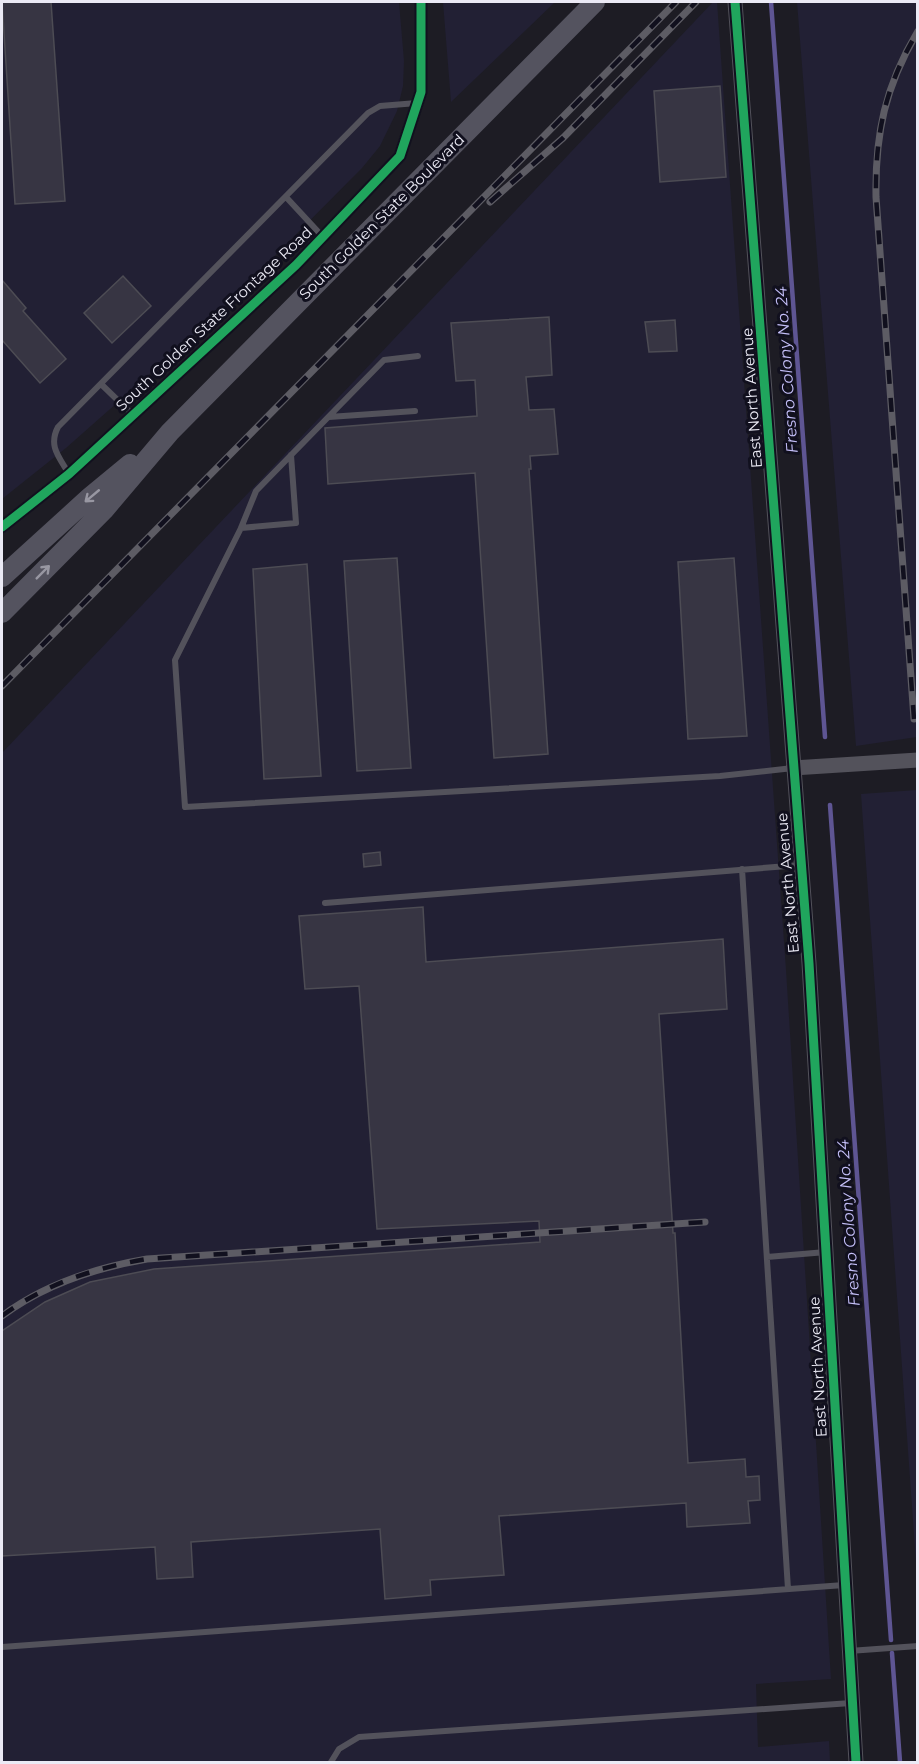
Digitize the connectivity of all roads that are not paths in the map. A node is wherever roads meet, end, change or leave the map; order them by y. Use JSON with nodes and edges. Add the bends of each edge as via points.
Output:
{"nodes":[{"id":1,"x":421,"y":2,"type":"edge"},
{"id":2,"x":595,"y":2,"type":"edge"},
{"id":3,"x":735,"y":2,"type":"edge"},
{"id":4,"x":417,"y":103,"type":"junction"},
{"id":5,"x":286,"y":197,"type":"junction"},
{"id":6,"x":323,"y":237,"type":"junction"},
{"id":7,"x":418,"y":356,"type":"dead end"},
{"id":8,"x":101,"y":384,"type":"junction"},
{"id":9,"x":415,"y":411,"type":"dead end"},
{"id":10,"x":134,"y":415,"type":"junction"},
{"id":11,"x":329,"y":417,"type":"junction"},
{"id":12,"x":170,"y":432,"type":"junction"},
{"id":13,"x":291,"y":455,"type":"junction"},
{"id":14,"x":69,"y":474,"type":"junction"},
{"id":15,"x":2,"y":527,"type":"edge"},
{"id":16,"x":241,"y":528,"type":"junction"},
{"id":17,"x":2,"y":577,"type":"edge"},
{"id":18,"x":2,"y":613,"type":"edge"},
{"id":19,"x":918,"y":760,"type":"edge"},
{"id":20,"x":793,"y":768,"type":"junction"},
{"id":21,"x":801,"y":865,"type":"junction"},
{"id":22,"x":742,"y":869,"type":"junction"},
{"id":23,"x":325,"y":903,"type":"dead end"},
{"id":24,"x":827,"y":1252,"type":"junction"},
{"id":25,"x":767,"y":1257,"type":"junction"},
{"id":26,"x":845,"y":1585,"type":"junction"},
{"id":27,"x":788,"y":1589,"type":"junction"},
{"id":28,"x":918,"y":1646,"type":"edge"},
{"id":29,"x":2,"y":1647,"type":"edge"},
{"id":30,"x":848,"y":1652,"type":"junction"},
{"id":31,"x":851,"y":1703,"type":"junction"},
{"id":32,"x":331,"y":1762,"type":"edge"},
{"id":33,"x":856,"y":1762,"type":"edge"}],
"edges":[{"from":1,"to":4,"type":"street","name":"South Golden State Frontage Road","via":[[421,92]]},
{"from":2,"to":12,"type":"main road","name":"South Golden State Boulevard"},
{"from":3,"to":20,"type":"street","name":"East North Avenue"},
{"from":4,"to":5,"type":"lane","via":[[380,106],[368,113]]},
{"from":4,"to":6,"type":"street","name":"South Golden State Frontage Road","via":[[399,156]]},
{"from":5,"to":6,"type":"lane"},
{"from":5,"to":8,"type":"lane"},
{"from":6,"to":10,"type":"street","name":"South Golden State Frontage Road"},
{"from":7,"to":11,"type":"lane","via":[[384,360]]},
{"from":8,"to":10,"type":"lane"},
{"from":8,"to":14,"type":"lane","via":[[58,427],[53,437],[54,447]]},
{"from":9,"to":11,"type":"lane"},
{"from":10,"to":14,"type":"street","name":"South Golden State Frontage Road"},
{"from":11,"to":13,"type":"lane"},
{"from":12,"to":17,"type":"main road","name":"South Golden State Boulevard","one_way":true,"via":[[90,497]]},
{"from":18,"to":12,"type":"main road","name":"South Golden State Boulevard","one_way":true,"via":[[104,510]]},
{"from":13,"to":16,"type":"lane","via":[[256,491]]},
{"from":13,"to":16,"type":"lane","via":[[296,523]]},
{"from":14,"to":15,"type":"street","name":"South Golden State Frontage Road"},
{"from":16,"to":20,"type":"lane","via":[[175,660],[185,807],[720,776]]},
{"from":19,"to":20,"type":"street"},
{"from":20,"to":21,"type":"street","name":"East North Avenue"},
{"from":21,"to":22,"type":"lane"},
{"from":21,"to":24,"type":"street","name":"East North Avenue"},
{"from":22,"to":23,"type":"lane"},
{"from":22,"to":25,"type":"lane"},
{"from":24,"to":25,"type":"lane"},
{"from":24,"to":26,"type":"street","name":"East North Avenue"},
{"from":25,"to":27,"type":"lane"},
{"from":26,"to":27,"type":"lane"},
{"from":26,"to":30,"type":"street","name":"East North Avenue"},
{"from":27,"to":29,"type":"lane"},
{"from":28,"to":30,"type":"lane"},
{"from":30,"to":31,"type":"street","name":"East North Avenue"},
{"from":31,"to":32,"type":"lane","via":[[359,1737],[339,1749]]},
{"from":31,"to":33,"type":"street","name":"East North Avenue"}]}
